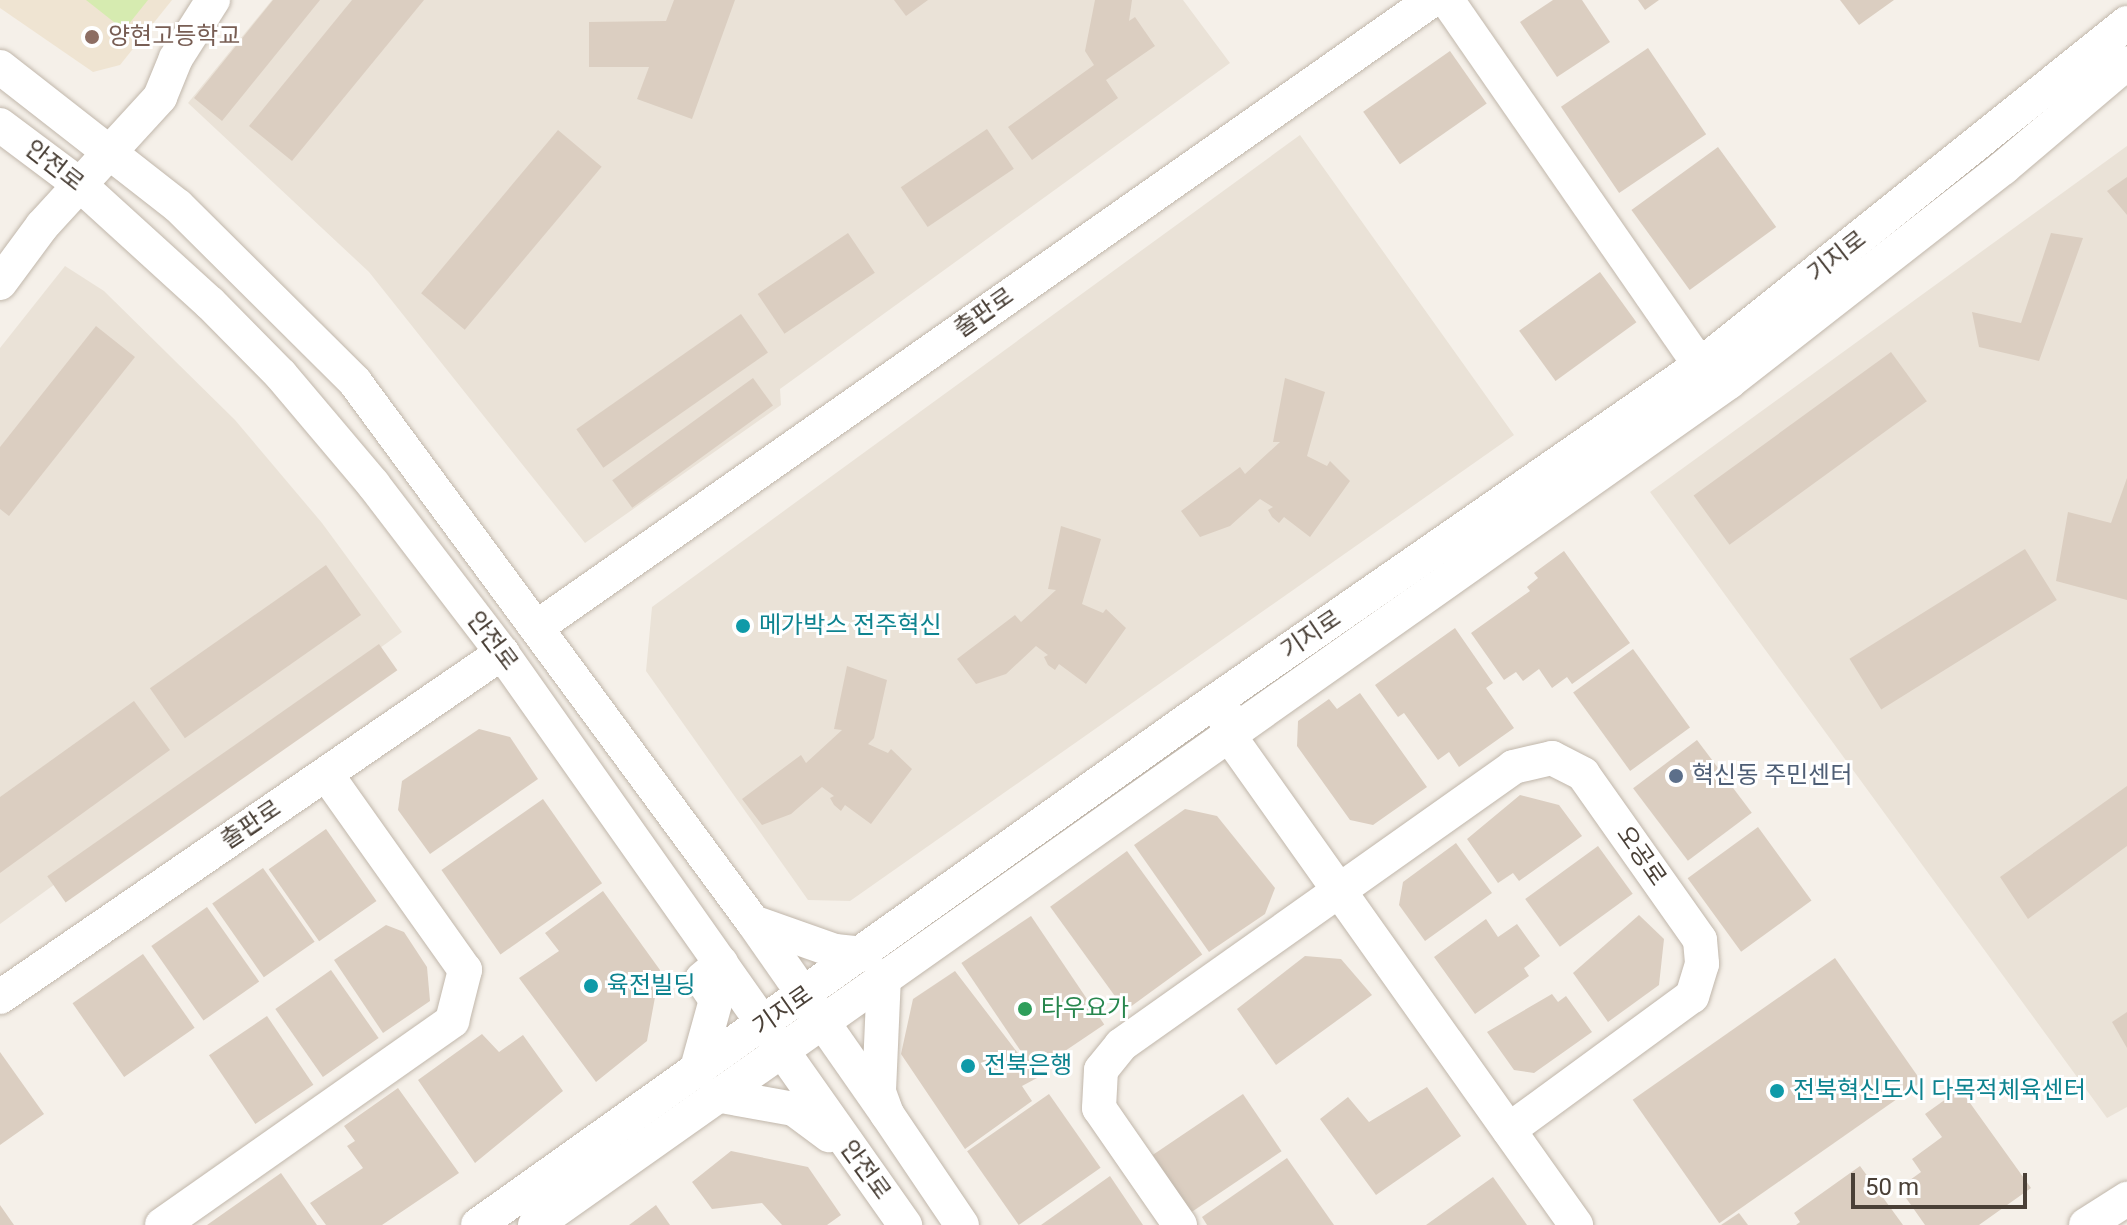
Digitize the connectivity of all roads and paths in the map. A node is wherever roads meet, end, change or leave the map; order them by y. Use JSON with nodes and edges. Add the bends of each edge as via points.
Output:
{"nodes":[{"id":1,"x":213,"y":0,"type":"edge"},
{"id":2,"x":1432,"y":0,"type":"edge"},
{"id":3,"x":1447,"y":0,"type":"edge"},
{"id":4,"x":2127,"y":23,"type":"edge"},
{"id":5,"x":2127,"y":63,"type":"edge"},
{"id":6,"x":0,"y":67,"type":"edge"},
{"id":7,"x":0,"y":125,"type":"edge"},
{"id":8,"x":110,"y":149,"type":"junction"},
{"id":9,"x":79,"y":184,"type":"junction"},
{"id":10,"x":0,"y":283,"type":"edge"},
{"id":11,"x":1700,"y":365,"type":"junction"},
{"id":12,"x":537,"y":627,"type":"junction"},
{"id":13,"x":502,"y":653,"type":"junction"},
{"id":14,"x":1222,"y":696,"type":"junction"},
{"id":15,"x":1228,"y":734,"type":"junction"},
{"id":16,"x":326,"y":774,"type":"junction"},
{"id":17,"x":1341,"y":890,"type":"junction"},
{"id":18,"x":753,"y":922,"type":"junction"},
{"id":19,"x":721,"y":963,"type":"junction"},
{"id":20,"x":875,"y":965,"type":"junction"},
{"id":21,"x":0,"y":997,"type":"edge"},
{"id":22,"x":814,"y":1008,"type":"junction"},
{"id":23,"x":771,"y":1037,"type":"junction"},
{"id":24,"x":706,"y":1084,"type":"junction"},
{"id":25,"x":887,"y":1114,"type":"junction"},
{"id":26,"x":1509,"y":1130,"type":"junction"},
{"id":27,"x":850,"y":1151,"type":"junction"},
{"id":28,"x":2127,"y":1199,"type":"edge"},
{"id":29,"x":162,"y":1225,"type":"edge"},
{"id":30,"x":478,"y":1225,"type":"edge"},
{"id":31,"x":535,"y":1225,"type":"edge"},
{"id":32,"x":905,"y":1225,"type":"edge"},
{"id":33,"x":962,"y":1225,"type":"edge"},
{"id":34,"x":1180,"y":1225,"type":"edge"},
{"id":35,"x":1576,"y":1225,"type":"edge"},
{"id":36,"x":2086,"y":1225,"type":"edge"}],
"edges":[{"from":1,"to":8,"type":"street","via":[[176,58],[160,97]]},
{"from":2,"to":12,"type":"street","name":"출판로"},
{"from":3,"to":11,"type":"street"},
{"from":4,"to":11,"type":"street","name":"기지로"},
{"from":5,"to":15,"type":"street","name":"기지로","via":[[2003,168],[1729,382]]},
{"from":6,"to":8,"type":"street","name":"안전로"},
{"from":7,"to":9,"type":"street","name":"안전로"},
{"from":8,"to":9,"type":"street"},
{"from":8,"to":12,"type":"street","name":"안전로","via":[[199,226],[355,382]]},
{"from":9,"to":10,"type":"street"},
{"from":9,"to":13,"type":"street","name":"안전로","via":[[281,375]]},
{"from":11,"to":14,"type":"street","name":"기지로"},
{"from":12,"to":18,"type":"street","name":"안전로"},
{"from":13,"to":16,"type":"street","name":"출판로"},
{"from":13,"to":19,"type":"street","name":"안전로"},
{"from":14,"to":15,"type":"street"},
{"from":14,"to":20,"type":"street","name":"기지로"},
{"from":15,"to":17,"type":"street"},
{"from":15,"to":20,"type":"street","name":"기지로"},
{"from":16,"to":21,"type":"street","name":"출판로"},
{"from":16,"to":29,"type":"street","via":[[465,970],[452,1021]]},
{"from":17,"to":26,"type":"street"},
{"from":17,"to":26,"type":"street","name":"오공로","via":[[1513,767],[1552,758],[1583,774],[1700,940],[1702,964],[1692,996]]},
{"from":17,"to":34,"type":"street","name":"오공로","via":[[1121,1045],[1101,1070],[1099,1108]]},
{"from":18,"to":20,"type":"street"},
{"from":18,"to":22,"type":"street","name":"안전로"},
{"from":19,"to":23,"type":"street","name":"안전로"},
{"from":19,"to":24,"type":"street","via":[[702,979],[716,1000]]},
{"from":20,"to":22,"type":"street","name":"기지로"},
{"from":20,"to":25,"type":"street","via":[[887,1002],[877,1077]]},
{"from":22,"to":23,"type":"street","name":"기지로"},
{"from":22,"to":25,"type":"street","name":"안전로"},
{"from":23,"to":24,"type":"street","name":"기지로"},
{"from":23,"to":27,"type":"street","name":"안전로"},
{"from":24,"to":27,"type":"street","via":[[794,1109]]},
{"from":24,"to":30,"type":"street","name":"기지로"},
{"from":24,"to":31,"type":"street","name":"기지로"},
{"from":25,"to":33,"type":"street","name":"안전로"},
{"from":26,"to":35,"type":"street"},
{"from":27,"to":32,"type":"street","name":"안전로"},
{"from":28,"to":36,"type":"street"}]}
